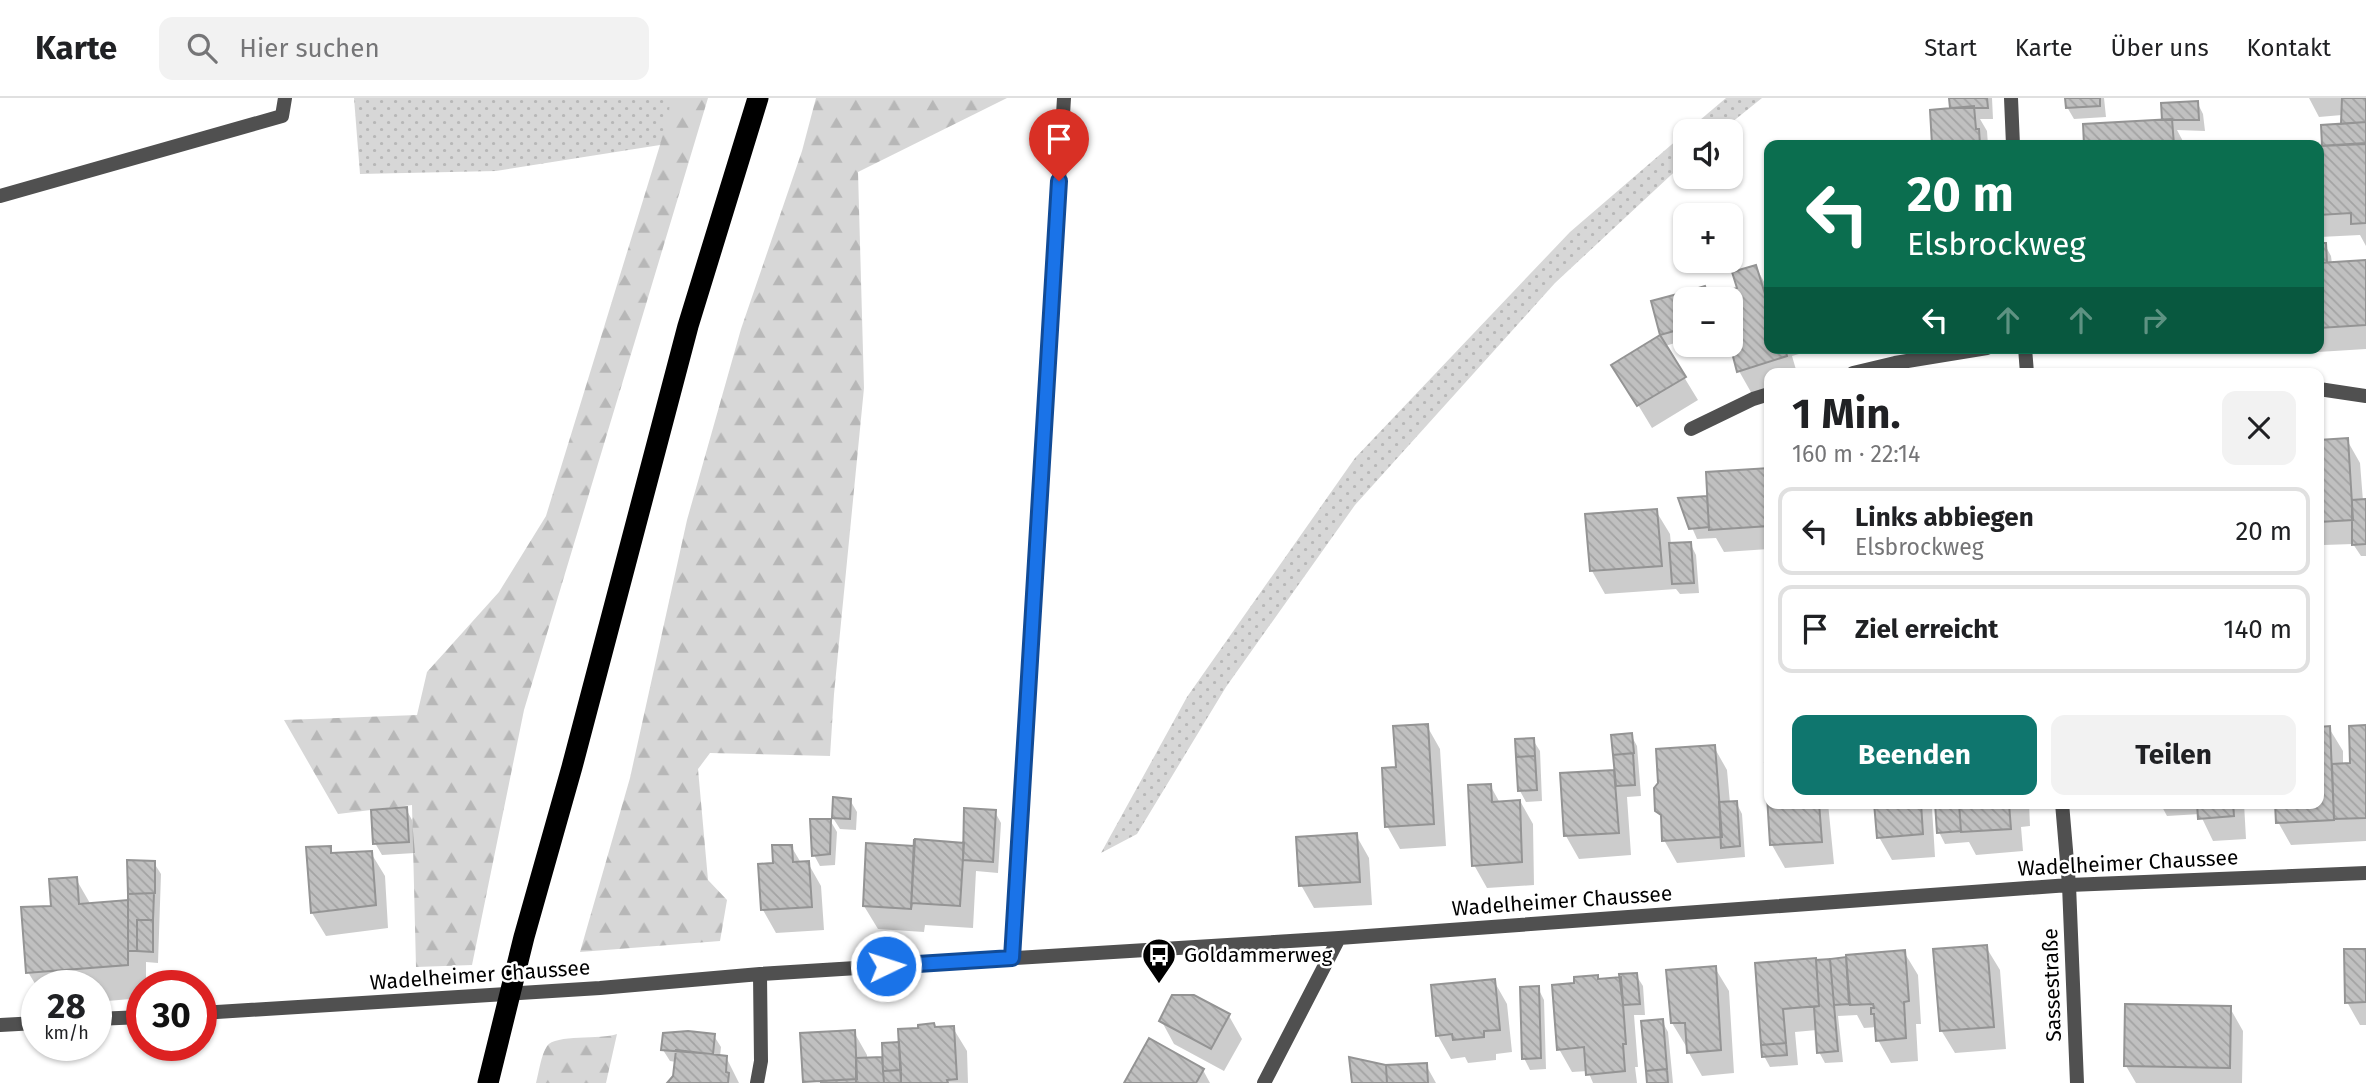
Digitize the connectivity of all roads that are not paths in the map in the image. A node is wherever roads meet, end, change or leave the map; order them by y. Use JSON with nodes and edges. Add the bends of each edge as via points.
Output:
{"nodes":[{"id":1,"x":285,"y":98,"type":"edge"},
{"id":2,"x":758,"y":98,"type":"edge"},
{"id":3,"x":1063,"y":98,"type":"edge"},
{"id":4,"x":2011,"y":98,"type":"edge"},
{"id":5,"x":2013,"y":140,"type":"edge"},
{"id":6,"x":0,"y":196,"type":"edge"},
{"id":7,"x":1950,"y":354,"type":"edge"},
{"id":8,"x":1874,"y":368,"type":"edge"},
{"id":9,"x":2324,"y":390,"type":"edge"},
{"id":10,"x":1764,"y":395,"type":"edge"},
{"id":11,"x":2366,"y":396,"type":"edge"},
{"id":12,"x":1691,"y":429,"type":"dead end"},
{"id":13,"x":2063,"y":809,"type":"edge"},
{"id":14,"x":2366,"y":873,"type":"edge"},
{"id":15,"x":2069,"y":885,"type":"junction"},
{"id":16,"x":1339,"y":938,"type":"junction"},
{"id":17,"x":1012,"y":958,"type":"junction"},
{"id":18,"x":760,"y":974,"type":"junction"},
{"id":19,"x":217,"y":1012,"type":"edge"},
{"id":20,"x":21,"y":1024,"type":"edge"},
{"id":21,"x":0,"y":1025,"type":"edge"},
{"id":22,"x":488,"y":1083,"type":"edge"},
{"id":23,"x":757,"y":1083,"type":"edge"},
{"id":24,"x":1264,"y":1083,"type":"edge"},
{"id":25,"x":2077,"y":1083,"type":"edge"}],
"edges":[{"from":1,"to":6,"type":"street","via":[[282,116]]},
{"from":2,"to":22,"type":"highway","via":[[688,326]]},
{"from":3,"to":17,"type":"street"},
{"from":4,"to":5,"type":"street"},
{"from":7,"to":8,"type":"street"},
{"from":9,"to":11,"type":"street"},
{"from":10,"to":12,"type":"street"},
{"from":13,"to":15,"type":"street","name":"Sassestraße"},
{"from":14,"to":15,"type":"street","name":"Wadelheimer Chaussee"},
{"from":15,"to":16,"type":"street","name":"Wadelheimer Chaussee"},
{"from":15,"to":25,"type":"street","name":"Sassestraße"},
{"from":16,"to":17,"type":"street","name":"Wadelheimer Chaussee"},
{"from":16,"to":24,"type":"street"},
{"from":17,"to":18,"type":"street","name":"Wadelheimer Chaussee"},
{"from":18,"to":19,"type":"street","name":"Wadelheimer Chaussee"},
{"from":18,"to":23,"type":"street"},
{"from":20,"to":21,"type":"street"}]}
